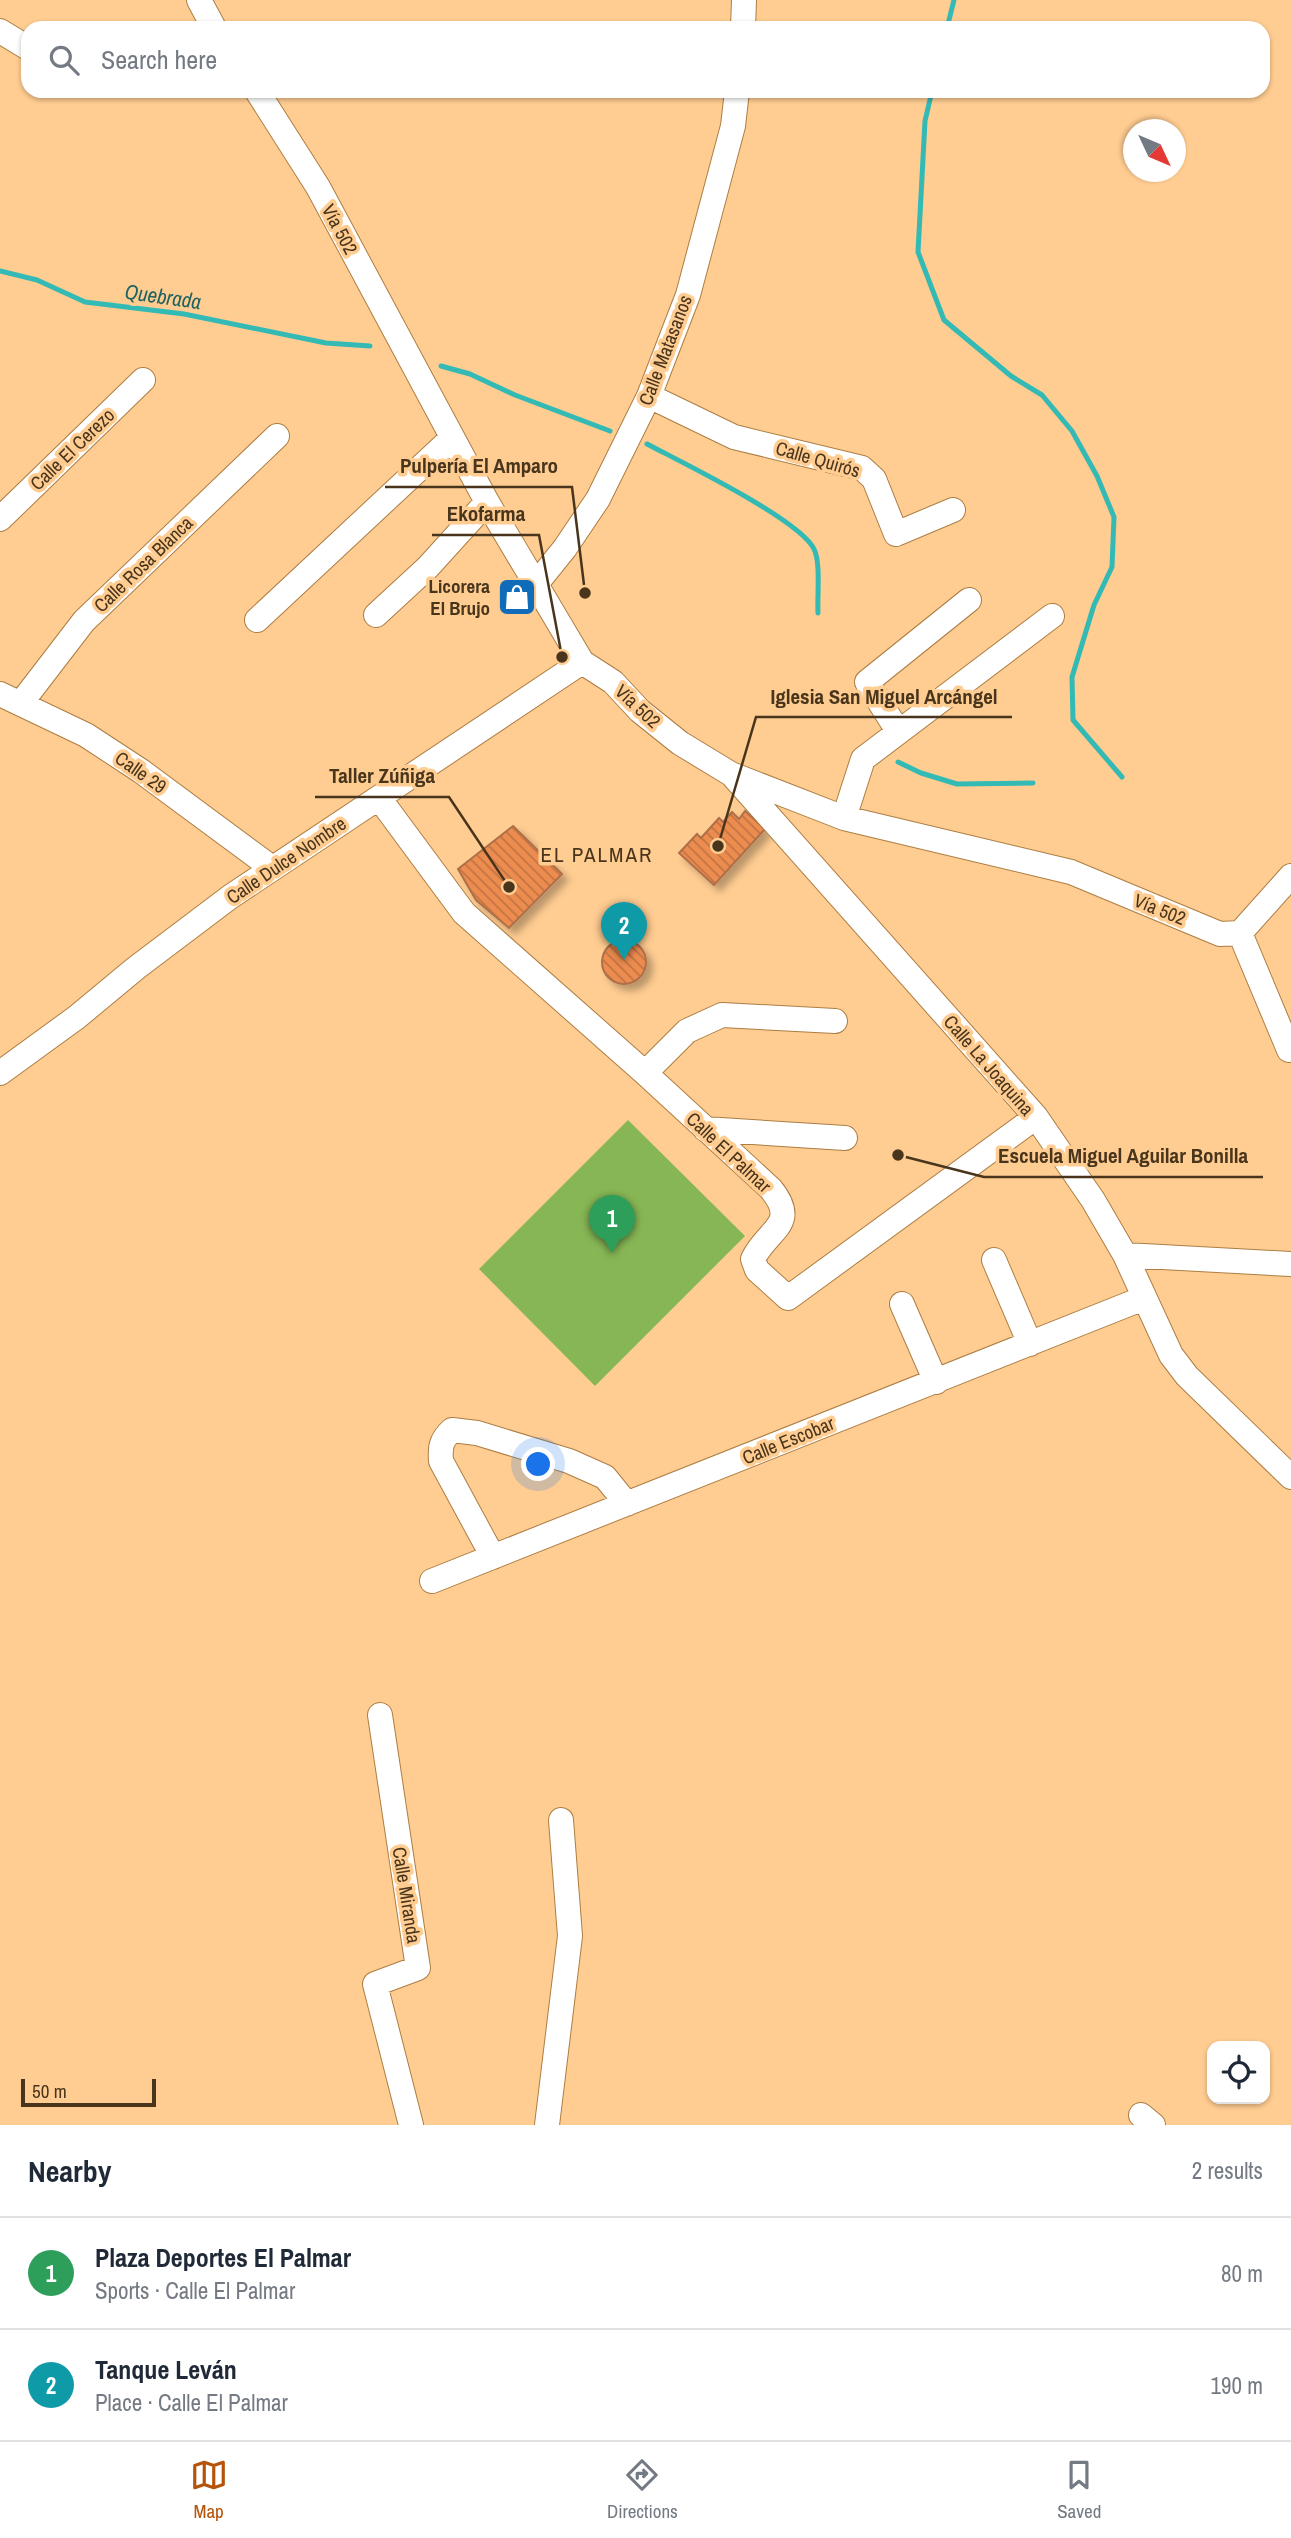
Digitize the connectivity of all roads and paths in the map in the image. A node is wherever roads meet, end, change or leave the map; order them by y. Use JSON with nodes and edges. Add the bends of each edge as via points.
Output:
{"nodes":[{"id":1,"x":199,"y":0,"type":"edge"},
{"id":2,"x":744,"y":0,"type":"edge"},
{"id":3,"x":210,"y":21,"type":"edge"},
{"id":4,"x":743,"y":21,"type":"edge"},
{"id":5,"x":0,"y":31,"type":"edge"},
{"id":6,"x":21,"y":44,"type":"edge"},
{"id":7,"x":261,"y":98,"type":"edge"},
{"id":8,"x":736,"y":98,"type":"edge"},
{"id":9,"x":144,"y":380,"type":"dead end"},
{"id":10,"x":649,"y":396,"type":"junction"},
{"id":11,"x":277,"y":436,"type":"dead end"},
{"id":12,"x":452,"y":438,"type":"junction"},
{"id":13,"x":487,"y":502,"type":"junction"},
{"id":14,"x":953,"y":510,"type":"dead end"},
{"id":15,"x":0,"y":519,"type":"edge"},
{"id":16,"x":536,"y":584,"type":"junction"},
{"id":17,"x":969,"y":600,"type":"dead end"},
{"id":18,"x":376,"y":615,"type":"dead end"},
{"id":19,"x":1052,"y":615,"type":"dead end"},
{"id":20,"x":257,"y":620,"type":"dead end"},
{"id":21,"x":582,"y":662,"type":"junction"},
{"id":22,"x":10,"y":699,"type":"edge"},
{"id":23,"x":898,"y":731,"type":"junction"},
{"id":24,"x":731,"y":774,"type":"junction"},
{"id":25,"x":379,"y":798,"type":"junction"},
{"id":26,"x":844,"y":818,"type":"junction"},
{"id":27,"x":272,"y":869,"type":"junction"},
{"id":28,"x":1291,"y":876,"type":"edge"},
{"id":29,"x":1240,"y":933,"type":"junction"},
{"id":30,"x":835,"y":1021,"type":"dead end"},
{"id":31,"x":1289,"y":1050,"type":"dead end"},
{"id":32,"x":0,"y":1073,"type":"edge"},
{"id":33,"x":645,"y":1073,"type":"junction"},
{"id":34,"x":1036,"y":1118,"type":"junction"},
{"id":35,"x":705,"y":1129,"type":"junction"},
{"id":36,"x":845,"y":1138,"type":"dead end"},
{"id":37,"x":1125,"y":1255,"type":"junction"},
{"id":38,"x":994,"y":1260,"type":"dead end"},
{"id":39,"x":1291,"y":1264,"type":"edge"},
{"id":40,"x":1144,"y":1298,"type":"junction"},
{"id":41,"x":902,"y":1304,"type":"dead end"},
{"id":42,"x":1030,"y":1344,"type":"junction"},
{"id":43,"x":936,"y":1382,"type":"junction"},
{"id":44,"x":1291,"y":1478,"type":"edge"},
{"id":45,"x":627,"y":1504,"type":"junction"},
{"id":46,"x":493,"y":1557,"type":"junction"},
{"id":47,"x":432,"y":1581,"type":"dead end"},
{"id":48,"x":380,"y":1716,"type":"dead end"},
{"id":49,"x":561,"y":1820,"type":"dead end"},
{"id":50,"x":411,"y":2125,"type":"edge"},
{"id":51,"x":547,"y":2125,"type":"edge"}],
"edges":[{"from":1,"to":3,"type":"street"},
{"from":2,"to":4,"type":"street"},
{"from":5,"to":6,"type":"street"},
{"from":7,"to":12,"type":"street","name":"Vía 502","via":[[318,187]]},
{"from":8,"to":10,"type":"street","name":"Calle Matasanos","via":[[733,126],[688,295]]},
{"from":9,"to":15,"type":"street","name":"Calle El Cerezo"},
{"from":10,"to":14,"type":"street","name":"Calle Quirós","via":[[734,436],[862,467],[874,479],[896,534]]},
{"from":10,"to":16,"type":"street","name":"Calle Matasanos","via":[[598,499]]},
{"from":11,"to":22,"type":"street","name":"Calle Rosa Blanca"},
{"from":12,"to":13,"type":"street","name":"Vía 502"},
{"from":12,"to":20,"type":"street"},
{"from":13,"to":16,"type":"street","name":"Vía 502"},
{"from":13,"to":18,"type":"street"},
{"from":16,"to":21,"type":"street","name":"Vía 502"},
{"from":17,"to":23,"type":"street","via":[[867,682]]},
{"from":19,"to":23,"type":"street"},
{"from":21,"to":24,"type":"street","name":"Vía 502","via":[[613,682],[639,712],[680,743]]},
{"from":21,"to":25,"type":"street","name":"Calle Dulce Nombre"},
{"from":22,"to":27,"type":"street","name":"Calle 29","via":[[86,735]]},
{"from":23,"to":26,"type":"street","via":[[863,759]]},
{"from":24,"to":26,"type":"street","name":"Vía 502"},
{"from":24,"to":34,"type":"street","name":"Calle La Joaquina"},
{"from":25,"to":27,"type":"street","name":"Calle Dulce Nombre"},
{"from":25,"to":33,"type":"street","name":"Calle El Palmar","via":[[464,913]]},
{"from":26,"to":29,"type":"street","name":"Vía 502","via":[[1071,872],[1220,934]]},
{"from":27,"to":32,"type":"street","name":"Calle Dulce Nombre"},
{"from":28,"to":29,"type":"street"},
{"from":29,"to":31,"type":"street"},
{"from":30,"to":33,"type":"street","via":[[722,1014],[687,1031]]},
{"from":33,"to":35,"type":"street","name":"Calle El Palmar"},
{"from":34,"to":35,"type":"street","name":"Calle El Palmar","via":[[788,1298],[757,1270],[753,1259],[780,1226],[784,1213],[780,1200]]},
{"from":34,"to":37,"type":"street","name":"Calle La Joaquina"},
{"from":35,"to":36,"type":"street"},
{"from":37,"to":39,"type":"street"},
{"from":37,"to":40,"type":"street","name":"Calle La Joaquina"},
{"from":38,"to":42,"type":"street"},
{"from":40,"to":42,"type":"street","name":"Calle Escobar"},
{"from":40,"to":44,"type":"street","name":"Calle La Joaquina","via":[[1187,1376]]},
{"from":41,"to":43,"type":"street"},
{"from":42,"to":43,"type":"street","name":"Calle Escobar"},
{"from":43,"to":45,"type":"street","name":"Calle Escobar"},
{"from":45,"to":46,"type":"street","name":"Calle Escobar"},
{"from":45,"to":46,"type":"street","via":[[606,1477],[569,1461],[453,1430],[440,1447],[441,1461]]},
{"from":46,"to":47,"type":"street","name":"Calle Escobar"},
{"from":48,"to":50,"type":"street","name":"Calle Miranda","via":[[418,1968],[375,1984]]},
{"from":49,"to":51,"type":"street","via":[[570,1936]]}]}
